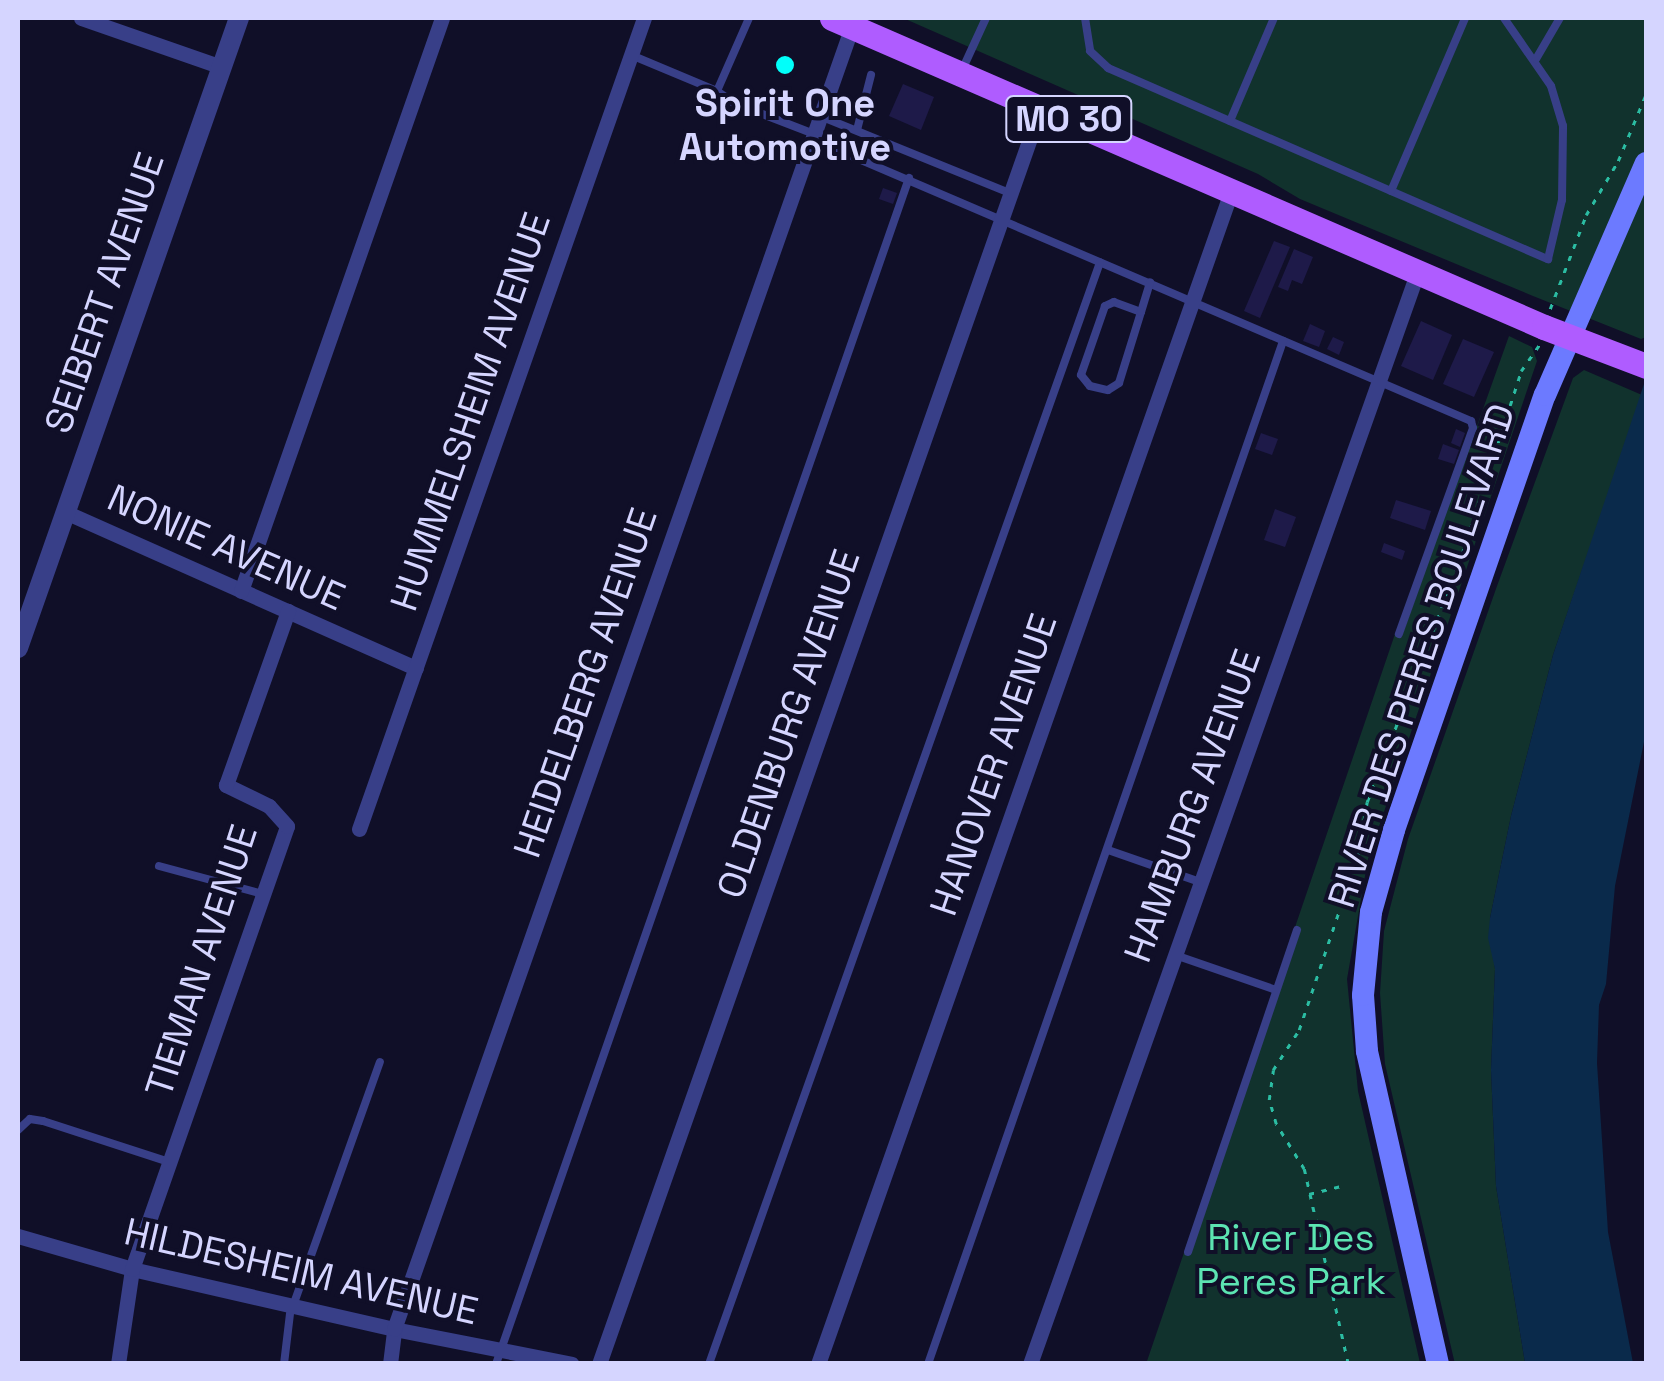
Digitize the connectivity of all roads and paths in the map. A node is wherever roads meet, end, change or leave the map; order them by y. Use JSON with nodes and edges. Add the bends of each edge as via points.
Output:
{"nodes":[{"id":1,"x":239,"y":18,"type":"edge"},
{"id":2,"x":442,"y":18,"type":"edge"},
{"id":3,"x":644,"y":18,"type":"edge"},
{"id":4,"x":749,"y":18,"type":"edge"},
{"id":5,"x":986,"y":18,"type":"edge"},
{"id":6,"x":1085,"y":18,"type":"edge"},
{"id":7,"x":1274,"y":18,"type":"edge"},
{"id":8,"x":1465,"y":18,"type":"edge"},
{"id":9,"x":1504,"y":18,"type":"edge"},
{"id":10,"x":1560,"y":18,"type":"edge"},
{"id":11,"x":92,"y":19,"type":"edge"},
{"id":12,"x":842,"y":22,"type":"edge"},
{"id":13,"x":631,"y":54,"type":"junction"},
{"id":14,"x":1536,"y":60,"type":"junction"},
{"id":15,"x":222,"y":66,"type":"junction"},
{"id":16,"x":961,"y":72,"type":"junction"},
{"id":17,"x":871,"y":75,"type":"dead end"},
{"id":18,"x":718,"y":91,"type":"junction"},
{"id":19,"x":1646,"y":94,"type":"edge"},
{"id":20,"x":1041,"y":107,"type":"junction"},
{"id":21,"x":820,"y":116,"type":"junction"},
{"id":22,"x":1230,"y":121,"type":"junction"},
{"id":23,"x":857,"y":130,"type":"junction"},
{"id":24,"x":813,"y":136,"type":"junction"},
{"id":25,"x":1646,"y":163,"type":"edge"},
{"id":26,"x":909,"y":178,"type":"junction"},
{"id":27,"x":1232,"y":189,"type":"junction"},
{"id":28,"x":1392,"y":190,"type":"junction"},
{"id":29,"x":1010,"y":193,"type":"junction"},
{"id":30,"x":1000,"y":220,"type":"junction"},
{"id":31,"x":1100,"y":262,"type":"junction"},
{"id":32,"x":1418,"y":271,"type":"junction"},
{"id":33,"x":1150,"y":282,"type":"junction"},
{"id":34,"x":1192,"y":298,"type":"junction"},
{"id":35,"x":1552,"y":302,"type":"dead end"},
{"id":36,"x":1141,"y":312,"type":"junction"},
{"id":37,"x":1568,"y":336,"type":"junction"},
{"id":38,"x":1283,"y":341,"type":"junction"},
{"id":39,"x":1640,"y":364,"type":"edge"},
{"id":40,"x":1378,"y":381,"type":"junction"},
{"id":41,"x":65,"y":512,"type":"junction"},
{"id":42,"x":241,"y":591,"type":"junction"},
{"id":43,"x":288,"y":611,"type":"junction"},
{"id":44,"x":1400,"y":634,"type":"dead end"},
{"id":45,"x":18,"y":648,"type":"edge"},
{"id":46,"x":416,"y":668,"type":"junction"},
{"id":47,"x":359,"y":829,"type":"dead end"},
{"id":48,"x":1108,"y":850,"type":"junction"},
{"id":49,"x":159,"y":866,"type":"dead end"},
{"id":50,"x":1200,"y":882,"type":"junction"},
{"id":51,"x":263,"y":894,"type":"junction"},
{"id":52,"x":1297,"y":930,"type":"dead end"},
{"id":53,"x":1174,"y":955,"type":"junction"},
{"id":54,"x":1276,"y":990,"type":"junction"},
{"id":55,"x":380,"y":1062,"type":"dead end"},
{"id":56,"x":18,"y":1130,"type":"edge"},
{"id":57,"x":169,"y":1162,"type":"junction"},
{"id":58,"x":1341,"y":1186,"type":"dead end"},
{"id":59,"x":1310,"y":1194,"type":"dead end"},
{"id":60,"x":18,"y":1236,"type":"edge"},
{"id":61,"x":1188,"y":1252,"type":"dead end"},
{"id":62,"x":132,"y":1269,"type":"junction"},
{"id":63,"x":292,"y":1306,"type":"junction"},
{"id":64,"x":394,"y":1329,"type":"junction"},
{"id":65,"x":497,"y":1356,"type":"edge"},
{"id":66,"x":118,"y":1364,"type":"edge"},
{"id":67,"x":284,"y":1364,"type":"edge"},
{"id":68,"x":390,"y":1364,"type":"edge"},
{"id":69,"x":572,"y":1364,"type":"edge"},
{"id":70,"x":599,"y":1364,"type":"edge"},
{"id":71,"x":709,"y":1364,"type":"edge"},
{"id":72,"x":818,"y":1364,"type":"edge"},
{"id":73,"x":928,"y":1364,"type":"edge"},
{"id":74,"x":1030,"y":1364,"type":"edge"},
{"id":75,"x":1438,"y":1364,"type":"edge"}],
"edges":[{"from":1,"to":15,"type":"street","name":"SEIBERT AVENUE"},
{"from":2,"to":42,"type":"street"},
{"from":3,"to":13,"type":"street","name":"HUMMELSHEIM AVENUE"},
{"from":4,"to":18,"type":"lane"},
{"from":5,"to":16,"type":"lane"},
{"from":6,"to":22,"type":"lane","via":[[1090,50],[1108,68]]},
{"from":7,"to":22,"type":"lane"},
{"from":8,"to":28,"type":"lane"},
{"from":9,"to":14,"type":"lane"},
{"from":10,"to":14,"type":"lane"},
{"from":11,"to":15,"type":"street"},
{"from":12,"to":16,"type":"main road","number":"MO 30"},
{"from":12,"to":21,"type":"street","name":"HEIDELBERG AVENUE"},
{"from":13,"to":18,"type":"lane"},
{"from":13,"to":46,"type":"street","name":"HUMMELSHEIM AVENUE"},
{"from":14,"to":28,"type":"lane","via":[[1563,126],[1566,166],[1548,258]]},
{"from":15,"to":41,"type":"street","name":"SEIBERT AVENUE"},
{"from":16,"to":20,"type":"main road","number":"MO 30"},
{"from":17,"to":23,"type":"lane"},
{"from":18,"to":24,"type":"lane"},
{"from":19,"to":35,"type":"path"},
{"from":20,"to":27,"type":"main road","number":"MO 30"},
{"from":20,"to":29,"type":"street","name":"OLDENBURG AVENUE"},
{"from":21,"to":23,"type":"lane"},
{"from":21,"to":24,"type":"street","name":"HEIDELBERG AVENUE"},
{"from":22,"to":28,"type":"lane"},
{"from":23,"to":29,"type":"lane"},
{"from":24,"to":26,"type":"lane"},
{"from":24,"to":64,"type":"street","name":"HEIDELBERG AVENUE"},
{"from":25,"to":37,"type":"main road","name":"RIVER DES PERES BOULEVARD"},
{"from":26,"to":30,"type":"lane"},
{"from":26,"to":65,"type":"lane"},
{"from":27,"to":32,"type":"main road","number":"MO 30"},
{"from":27,"to":34,"type":"street","name":"HANOVER AVENUE"},
{"from":29,"to":30,"type":"street","name":"OLDENBURG AVENUE"},
{"from":30,"to":31,"type":"lane"},
{"from":30,"to":70,"type":"street","name":"OLDENBURG AVENUE"},
{"from":31,"to":33,"type":"lane"},
{"from":31,"to":71,"type":"lane"},
{"from":32,"to":37,"type":"main road","number":"MO 30"},
{"from":32,"to":40,"type":"street","name":"HAMBURG AVENUE"},
{"from":33,"to":34,"type":"lane"},
{"from":33,"to":36,"type":"lane"},
{"from":34,"to":38,"type":"lane"},
{"from":34,"to":72,"type":"street","name":"HANOVER AVENUE"},
{"from":36,"to":36,"type":"lane","via":[[1120,383],[1108,390],[1090,386],[1081,375],[1105,306],[1114,302]]},
{"from":37,"to":39,"type":"main road","number":"MO 30"},
{"from":37,"to":75,"type":"main road","name":"RIVER DES PERES BOULEVARD","via":[[1394,830],[1367,940],[1369,1064]]},
{"from":38,"to":40,"type":"lane"},
{"from":38,"to":48,"type":"lane"},
{"from":40,"to":44,"type":"lane","via":[[1471,421],[1473,428]]},
{"from":40,"to":50,"type":"street","name":"HAMBURG AVENUE"},
{"from":41,"to":42,"type":"street","name":"NONIE AVENUE"},
{"from":41,"to":45,"type":"street","name":"SEIBERT AVENUE"},
{"from":42,"to":43,"type":"street","name":"NONIE AVENUE"},
{"from":43,"to":46,"type":"street","name":"NONIE AVENUE"},
{"from":43,"to":51,"type":"street","name":"TIEMAN AVENUE","via":[[226,785],[269,806],[286,826]]},
{"from":46,"to":47,"type":"street","name":"HUMMELSHEIM AVENUE"},
{"from":48,"to":50,"type":"lane"},
{"from":48,"to":73,"type":"lane"},
{"from":49,"to":51,"type":"lane"},
{"from":50,"to":53,"type":"street","name":"HAMBURG AVENUE"},
{"from":51,"to":57,"type":"street","name":"TIEMAN AVENUE"},
{"from":52,"to":54,"type":"lane"},
{"from":53,"to":54,"type":"lane"},
{"from":53,"to":74,"type":"street","name":"HAMBURG AVENUE"},
{"from":54,"to":61,"type":"lane"},
{"from":55,"to":63,"type":"lane"},
{"from":56,"to":57,"type":"lane","via":[[30,1119],[43,1121]]},
{"from":57,"to":62,"type":"street","name":"TIEMAN AVENUE"},
{"from":58,"to":59,"type":"path"},
{"from":60,"to":62,"type":"street","name":"HILDESHEIM AVENUE"},
{"from":62,"to":63,"type":"street","name":"HILDESHEIM AVENUE"},
{"from":62,"to":66,"type":"street","name":"TIEMAN AVENUE"},
{"from":63,"to":64,"type":"street","name":"HILDESHEIM AVENUE"},
{"from":63,"to":67,"type":"lane"},
{"from":64,"to":65,"type":"street","name":"HILDESHEIM AVENUE"},
{"from":64,"to":68,"type":"street","name":"HEIDELBERG AVENUE"},
{"from":65,"to":69,"type":"street","name":"HILDESHEIM AVENUE"}]}
